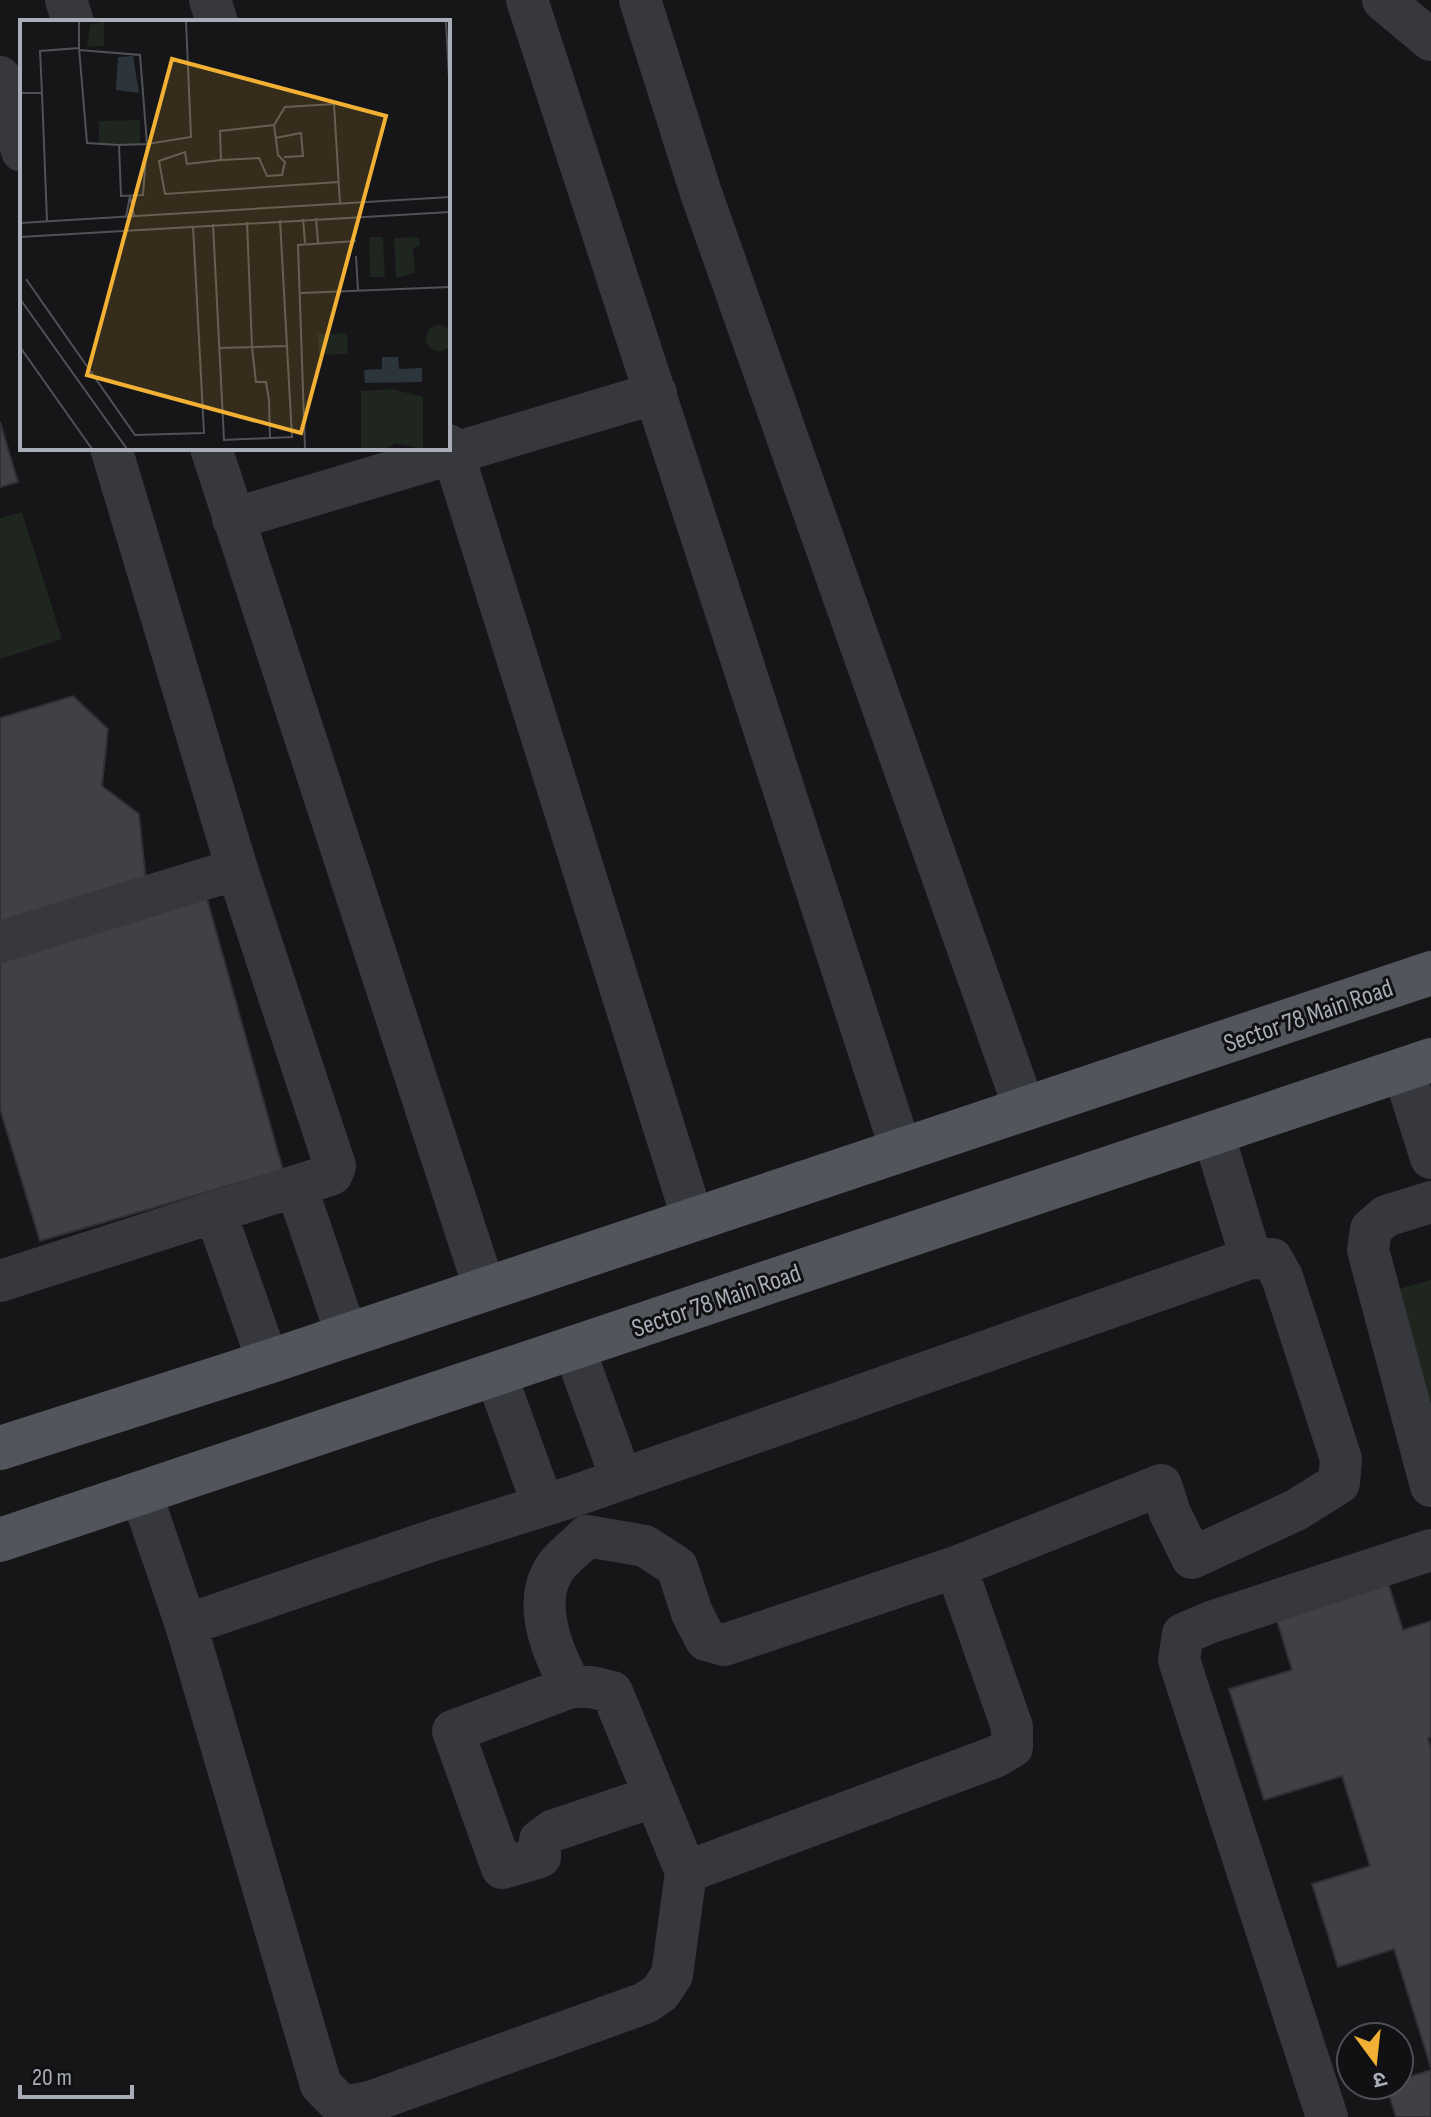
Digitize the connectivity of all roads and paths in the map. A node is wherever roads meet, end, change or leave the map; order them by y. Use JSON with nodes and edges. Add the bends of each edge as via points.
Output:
{"nodes":[{"id":1,"x":66,"y":0,"type":"edge"},
{"id":2,"x":210,"y":0,"type":"edge"},
{"id":3,"x":527,"y":0,"type":"edge"},
{"id":4,"x":640,"y":0,"type":"edge"},
{"id":5,"x":1383,"y":0,"type":"edge"},
{"id":6,"x":72,"y":20,"type":"edge"},
{"id":7,"x":216,"y":20,"type":"edge"},
{"id":8,"x":1431,"y":40,"type":"edge"},
{"id":9,"x":0,"y":77,"type":"edge"},
{"id":10,"x":20,"y":144,"type":"edge"},
{"id":11,"x":656,"y":393,"type":"junction"},
{"id":12,"x":450,"y":449,"type":"edge"},
{"id":13,"x":112,"y":450,"type":"edge"},
{"id":14,"x":212,"y":450,"type":"edge"},
{"id":15,"x":447,"y":450,"type":"edge"},
{"id":16,"x":233,"y":519,"type":"junction"},
{"id":17,"x":237,"y":869,"type":"junction"},
{"id":18,"x":0,"y":942,"type":"edge"},
{"id":19,"x":1431,"y":973,"type":"edge"},
{"id":20,"x":1417,"y":1064,"type":"edge"},
{"id":21,"x":1025,"y":1110,"type":"junction"},
{"id":22,"x":1213,"y":1133,"type":"junction"},
{"id":23,"x":901,"y":1150,"type":"junction"},
{"id":24,"x":1431,"y":1158,"type":"edge"},
{"id":25,"x":296,"y":1186,"type":"junction"},
{"id":26,"x":1431,"y":1202,"type":"edge"},
{"id":27,"x":215,"y":1211,"type":"junction"},
{"id":28,"x":693,"y":1220,"type":"junction"},
{"id":29,"x":1251,"y":1258,"type":"junction"},
{"id":30,"x":0,"y":1281,"type":"edge"},
{"id":31,"x":485,"y":1290,"type":"junction"},
{"id":32,"x":347,"y":1336,"type":"junction"},
{"id":33,"x":574,"y":1348,"type":"junction"},
{"id":34,"x":268,"y":1362,"type":"junction"},
{"id":35,"x":496,"y":1375,"type":"junction"},
{"id":36,"x":0,"y":1448,"type":"edge"},
{"id":37,"x":621,"y":1478,"type":"junction"},
{"id":38,"x":1431,"y":1486,"type":"edge"},
{"id":39,"x":141,"y":1493,"type":"junction"},
{"id":40,"x":558,"y":1500,"type":"junction"},
{"id":41,"x":587,"y":1536,"type":"junction"},
{"id":42,"x":0,"y":1540,"type":"edge"},
{"id":43,"x":1431,"y":1550,"type":"edge"},
{"id":44,"x":956,"y":1567,"type":"junction"},
{"id":45,"x":186,"y":1625,"type":"junction"},
{"id":46,"x":571,"y":1687,"type":"junction"},
{"id":47,"x":655,"y":1796,"type":"junction"},
{"id":48,"x":686,"y":1872,"type":"junction"},
{"id":49,"x":1327,"y":2117,"type":"edge"}],
"edges":[{"from":1,"to":6,"type":"street"},
{"from":2,"to":7,"type":"street"},
{"from":3,"to":11,"type":"street"},
{"from":4,"to":21,"type":"street","via":[[706,208]]},
{"from":5,"to":8,"type":"street"},
{"from":9,"to":10,"type":"street"},
{"from":11,"to":12,"type":"street"},
{"from":11,"to":23,"type":"street"},
{"from":12,"to":28,"type":"street"},
{"from":13,"to":17,"type":"street"},
{"from":14,"to":16,"type":"street"},
{"from":15,"to":16,"type":"street"},
{"from":16,"to":31,"type":"street"},
{"from":17,"to":18,"type":"street"},
{"from":17,"to":25,"type":"street","via":[[335,1166],[332,1174]]},
{"from":19,"to":21,"type":"main road","name":"Sector 78 Main Road"},
{"from":20,"to":22,"type":"main road","name":"Sector 78 Main Road"},
{"from":20,"to":24,"type":"street"},
{"from":21,"to":23,"type":"main road","name":"Sector 78 Main Road"},
{"from":22,"to":29,"type":"street"},
{"from":22,"to":33,"type":"main road","name":"Sector 78 Main Road"},
{"from":23,"to":28,"type":"main road","name":"Sector 78 Main Road"},
{"from":25,"to":27,"type":"street"},
{"from":25,"to":32,"type":"street"},
{"from":26,"to":38,"type":"street","via":[[1386,1216],[1371,1229],[1368,1250]]},
{"from":27,"to":30,"type":"street"},
{"from":27,"to":34,"type":"street"},
{"from":28,"to":31,"type":"main road","name":"Sector 78 Main Road"},
{"from":29,"to":37,"type":"street"},
{"from":29,"to":44,"type":"street","via":[[1272,1259],[1282,1277],[1341,1459],[1339,1483],[1296,1510],[1192,1558],[1161,1485]]},
{"from":31,"to":32,"type":"main road","name":"Sector 78 Main Road"},
{"from":32,"to":34,"type":"main road","name":"Sector 78 Main Road"},
{"from":33,"to":35,"type":"main road","name":"Sector 78 Main Road"},
{"from":33,"to":37,"type":"street"},
{"from":34,"to":36,"type":"main road","name":"Sector 78 Main Road"},
{"from":35,"to":39,"type":"main road","name":"Sector 78 Main Road"},
{"from":35,"to":40,"type":"street"},
{"from":37,"to":40,"type":"street"},
{"from":39,"to":42,"type":"main road","name":"Sector 78 Main Road"},
{"from":39,"to":45,"type":"street"},
{"from":40,"to":41,"type":"street"},
{"from":40,"to":45,"type":"street"},
{"from":41,"to":44,"type":"street","via":[[645,1546],[677,1567],[706,1640],[724,1645]]},
{"from":41,"to":46,"type":"street","via":[[553,1571],[545,1595],[556,1658]]},
{"from":43,"to":49,"type":"street","via":[[1183,1634],[1179,1660]]},
{"from":44,"to":48,"type":"street","via":[[1012,1727],[1012,1747]]},
{"from":45,"to":48,"type":"street","via":[[321,2085],[343,2107],[370,2102],[653,1998],[672,1975]]},
{"from":46,"to":47,"type":"street","via":[[612,1692]]},
{"from":46,"to":47,"type":"street","via":[[453,1731],[502,1868],[540,1857],[540,1840],[552,1831]]},
{"from":47,"to":48,"type":"street"}]}
